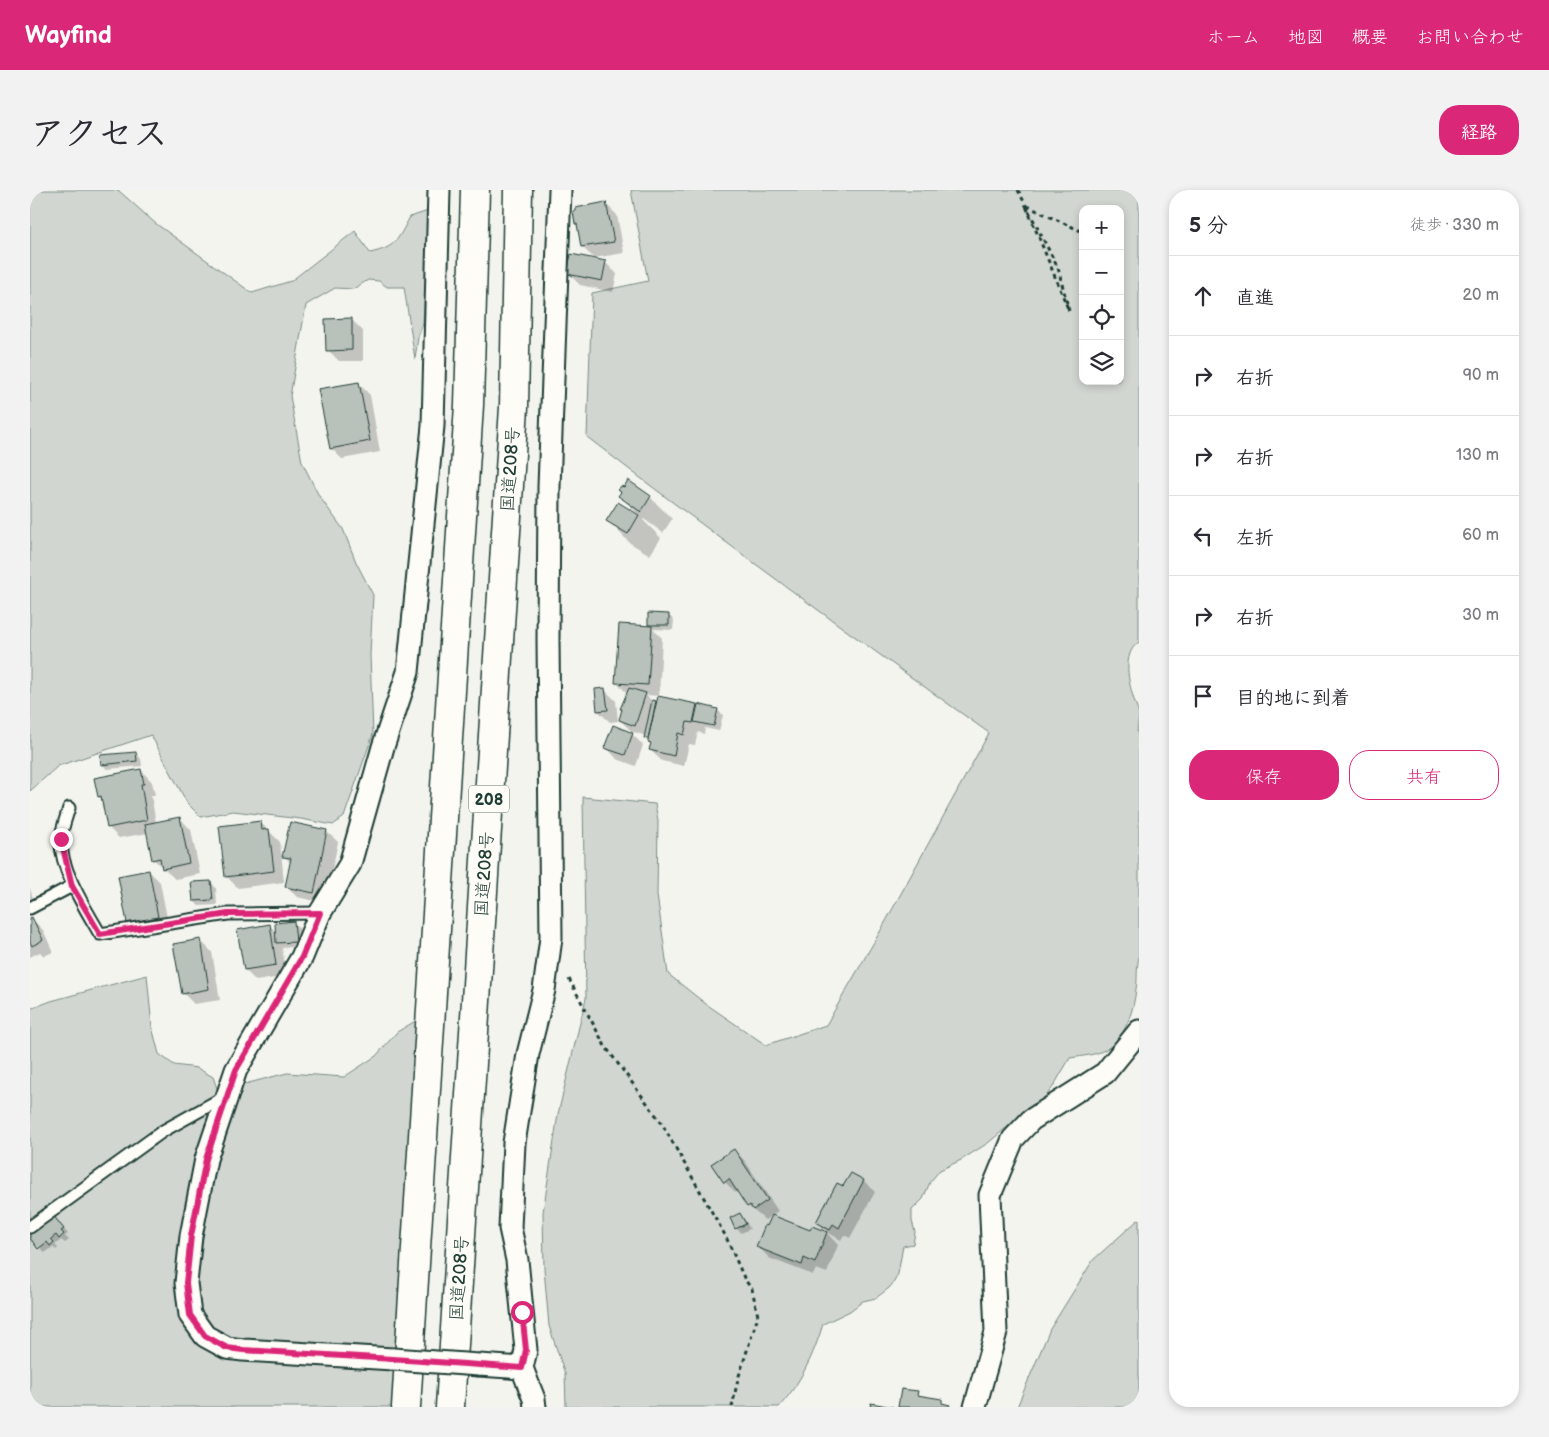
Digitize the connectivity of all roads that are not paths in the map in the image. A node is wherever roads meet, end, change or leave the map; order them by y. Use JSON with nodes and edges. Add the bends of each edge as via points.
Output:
{"nodes":[{"id":1,"x":439,"y":190,"type":"edge"},
{"id":2,"x":475,"y":190,"type":"edge"},
{"id":3,"x":518,"y":190,"type":"edge"},
{"id":4,"x":560,"y":190,"type":"edge"},
{"id":5,"x":69,"y":808,"type":"dead end"},
{"id":6,"x":72,"y":886,"type":"junction"},
{"id":7,"x":30,"y":908,"type":"edge"},
{"id":8,"x":320,"y":913,"type":"junction"},
{"id":9,"x":1139,"y":1031,"type":"edge"},
{"id":10,"x":228,"y":1095,"type":"junction"},
{"id":11,"x":30,"y":1227,"type":"edge"},
{"id":12,"x":522,"y":1368,"type":"junction"},
{"id":13,"x":406,"y":1407,"type":"edge"},
{"id":14,"x":450,"y":1407,"type":"edge"},
{"id":15,"x":535,"y":1407,"type":"edge"},
{"id":16,"x":975,"y":1407,"type":"edge"}],
"edges":[{"from":1,"to":8,"type":"street","via":[[432,426],[408,672],[350,864]]},
{"from":2,"to":13,"type":"highway","number":"208","via":[[468,415]]},
{"from":3,"to":14,"type":"highway","name":"国道208号","number":"208","via":[[514,407]]},
{"from":4,"to":12,"type":"street","via":[[549,496],[551,938],[514,1143],[510,1228],[526,1350]]},
{"from":5,"to":6,"type":"lane","via":[[61,839]]},
{"from":6,"to":7,"type":"lane"},
{"from":6,"to":8,"type":"lane","via":[[100,934],[228,914]]},
{"from":8,"to":10,"type":"street","via":[[302,957],[236,1070]]},
{"from":9,"to":16,"type":"street","via":[[1105,1073],[1032,1120],[1013,1139],[990,1196],[996,1332]]},
{"from":10,"to":11,"type":"lane","via":[[163,1131]]},
{"from":10,"to":12,"type":"street","bridge":true,"via":[[206,1159],[191,1236],[186,1283],[190,1315],[205,1336],[227,1348],[253,1351]]},
{"from":12,"to":15,"type":"street"}]}
